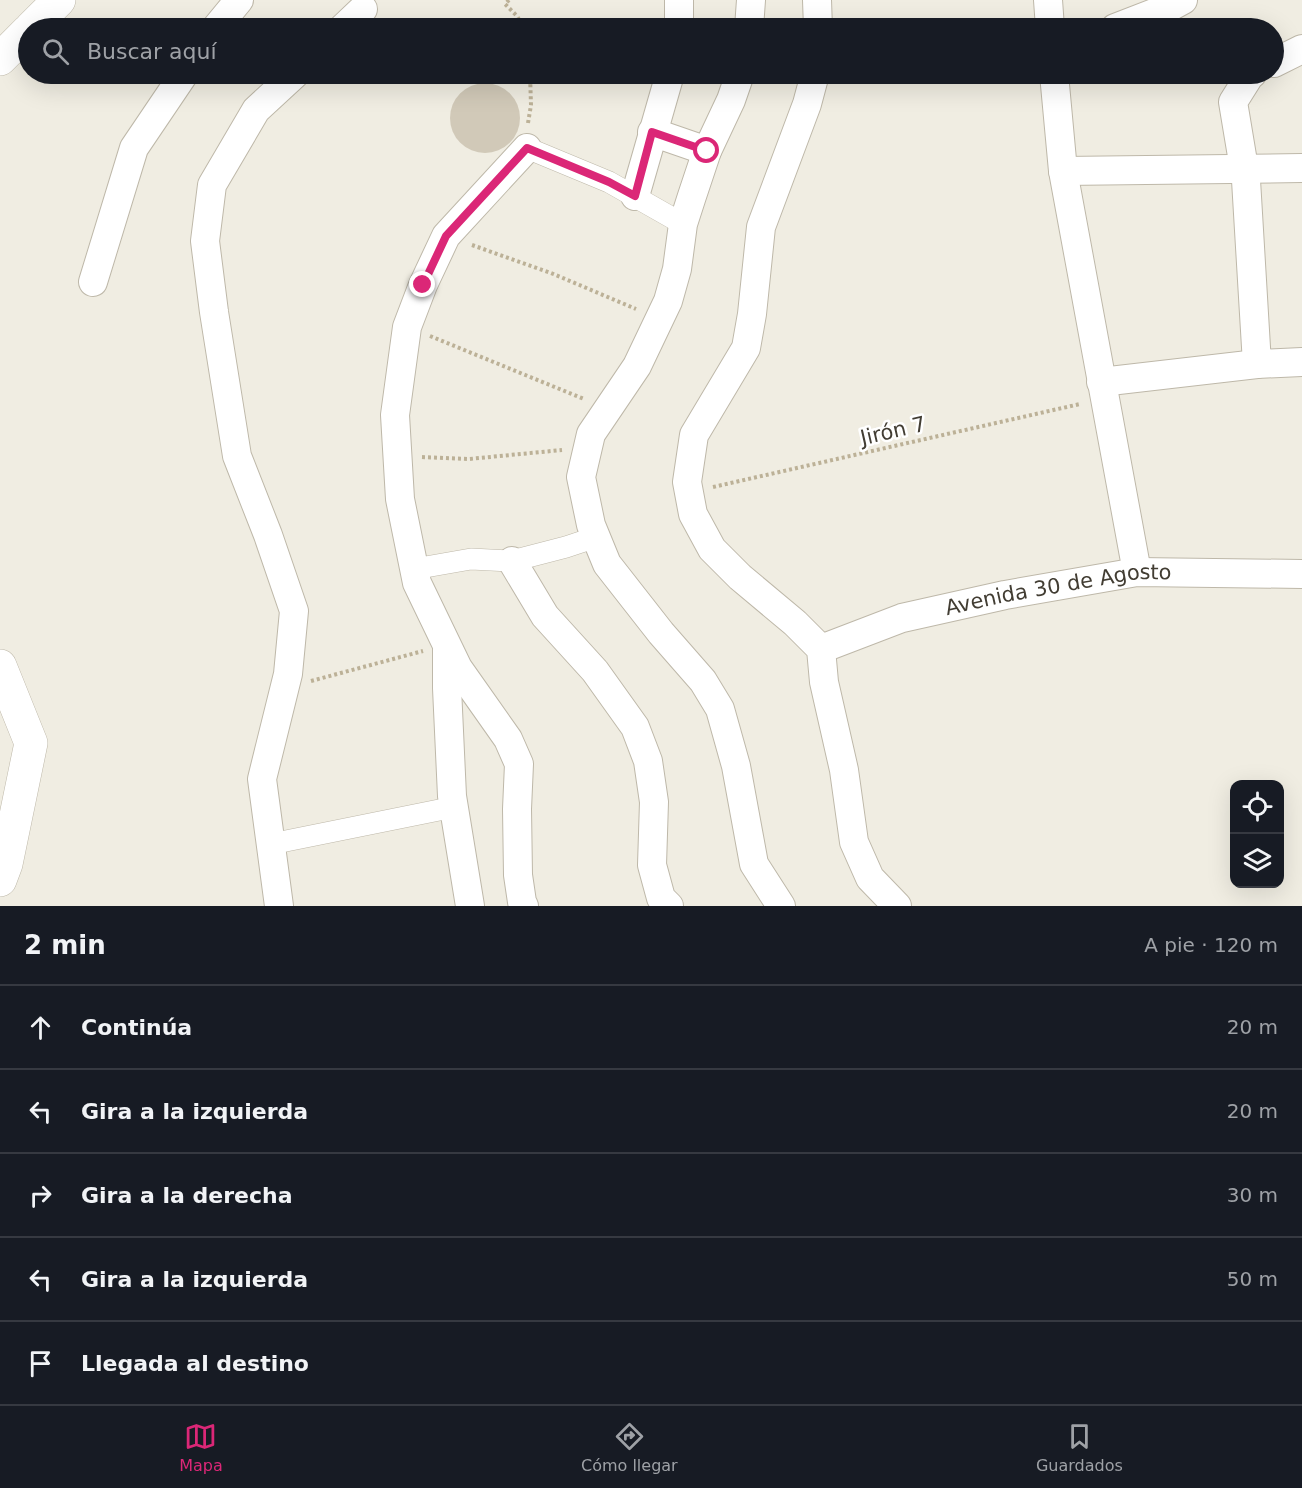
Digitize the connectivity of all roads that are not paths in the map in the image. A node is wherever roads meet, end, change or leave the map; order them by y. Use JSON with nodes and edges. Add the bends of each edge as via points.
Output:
{"nodes":[{"id":1,"x":59,"y":0,"type":"edge"},
{"id":2,"x":239,"y":0,"type":"edge"},
{"id":3,"x":680,"y":0,"type":"edge"},
{"id":4,"x":751,"y":0,"type":"edge"},
{"id":5,"x":817,"y":0,"type":"edge"},
{"id":6,"x":1183,"y":0,"type":"edge"},
{"id":7,"x":358,"y":5,"type":"edge"},
{"id":8,"x":42,"y":18,"type":"edge"},
{"id":9,"x":224,"y":18,"type":"edge"},
{"id":10,"x":350,"y":18,"type":"edge"},
{"id":11,"x":679,"y":18,"type":"edge"},
{"id":12,"x":750,"y":18,"type":"edge"},
{"id":13,"x":818,"y":18,"type":"edge"},
{"id":14,"x":1141,"y":18,"type":"edge"},
{"id":15,"x":18,"y":42,"type":"edge"},
{"id":16,"x":1302,"y":49,"type":"edge"},
{"id":17,"x":1284,"y":58,"type":"edge"},
{"id":18,"x":0,"y":59,"type":"edge"},
{"id":19,"x":177,"y":84,"type":"edge"},
{"id":20,"x":284,"y":84,"type":"edge"},
{"id":21,"x":667,"y":84,"type":"edge"},
{"id":22,"x":737,"y":84,"type":"edge"},
{"id":23,"x":812,"y":84,"type":"edge"},
{"id":24,"x":1055,"y":84,"type":"edge"},
{"id":25,"x":1244,"y":84,"type":"edge"},
{"id":26,"x":652,"y":132,"type":"junction"},
{"id":27,"x":527,"y":148,"type":"joint"},
{"id":28,"x":707,"y":151,"type":"junction"},
{"id":29,"x":1244,"y":168,"type":"junction"},
{"id":30,"x":1302,"y":168,"type":"edge"},
{"id":31,"x":1063,"y":171,"type":"junction"},
{"id":32,"x":635,"y":196,"type":"junction"},
{"id":33,"x":683,"y":224,"type":"junction"},
{"id":34,"x":93,"y":282,"type":"dead end"},
{"id":35,"x":1302,"y":362,"type":"edge"},
{"id":36,"x":1257,"y":364,"type":"junction"},
{"id":37,"x":1103,"y":390,"type":"junction"},
{"id":38,"x":596,"y":537,"type":"junction"},
{"id":39,"x":512,"y":561,"type":"junction"},
{"id":40,"x":414,"y":569,"type":"junction"},
{"id":41,"x":1137,"y":573,"type":"junction"},
{"id":42,"x":1302,"y":574,"type":"edge"},
{"id":43,"x":447,"y":645,"type":"junction"},
{"id":44,"x":821,"y":649,"type":"junction"},
{"id":45,"x":0,"y":666,"type":"edge"},
{"id":46,"x":454,"y":807,"type":"junction"},
{"id":47,"x":271,"y":844,"type":"junction"},
{"id":48,"x":0,"y":880,"type":"edge"},
{"id":49,"x":279,"y":906,"type":"edge"},
{"id":50,"x":470,"y":906,"type":"edge"},
{"id":51,"x":525,"y":906,"type":"edge"},
{"id":52,"x":669,"y":906,"type":"edge"},
{"id":53,"x":781,"y":906,"type":"edge"},
{"id":54,"x":897,"y":906,"type":"edge"}],
"edges":[{"from":1,"to":8,"type":"street"},
{"from":2,"to":9,"type":"street"},
{"from":3,"to":11,"type":"street"},
{"from":4,"to":12,"type":"street"},
{"from":5,"to":13,"type":"street"},
{"from":6,"to":14,"type":"street"},
{"from":7,"to":10,"type":"street"},
{"from":15,"to":18,"type":"street"},
{"from":16,"to":17,"type":"street"},
{"from":19,"to":34,"type":"street","via":[[134,147]]},
{"from":20,"to":47,"type":"street","via":[[256,110],[212,185],[205,241],[237,456],[294,611],[288,674],[262,779]]},
{"from":21,"to":26,"type":"street"},
{"from":22,"to":28,"type":"street"},
{"from":23,"to":44,"type":"street","via":[[761,227],[746,348],[694,435],[687,482],[693,513],[712,549]]},
{"from":24,"to":31,"type":"street"},
{"from":25,"to":29,"type":"street","via":[[1233,102]]},
{"from":26,"to":28,"type":"street"},
{"from":26,"to":32,"type":"street"},
{"from":27,"to":32,"type":"street"},
{"from":27,"to":40,"type":"street","via":[[446,236],[407,327],[395,415],[400,499]]},
{"from":28,"to":33,"type":"street"},
{"from":29,"to":30,"type":"street"},
{"from":29,"to":31,"type":"street"},
{"from":29,"to":36,"type":"street"},
{"from":31,"to":37,"type":"street"},
{"from":32,"to":33,"type":"street"},
{"from":33,"to":38,"type":"street","via":[[677,269],[660,320],[637,366],[591,434],[581,477]]},
{"from":35,"to":36,"type":"street"},
{"from":36,"to":37,"type":"street"},
{"from":37,"to":41,"type":"street"},
{"from":38,"to":39,"type":"street"},
{"from":38,"to":53,"type":"street","via":[[607,564],[703,681],[720,709],[736,766],[754,864]]},
{"from":39,"to":40,"type":"street","via":[[471,560]]},
{"from":39,"to":52,"type":"street","via":[[545,616],[595,671],[635,727],[648,760],[654,802],[652,865],[661,898]]},
{"from":40,"to":43,"type":"street"},
{"from":41,"to":42,"type":"street","name":"Avenida 30 de Agosto"},
{"from":41,"to":44,"type":"street","name":"Avenida 30 de Agosto","via":[[902,618]]},
{"from":43,"to":46,"type":"street"},
{"from":43,"to":51,"type":"street","via":[[458,668],[508,739],[519,764],[518,875]]},
{"from":44,"to":54,"type":"street","via":[[854,842],[870,878]]},
{"from":45,"to":48,"type":"street","via":[[31,743]]},
{"from":46,"to":47,"type":"street"},
{"from":46,"to":50,"type":"street"},
{"from":47,"to":49,"type":"street"}]}
